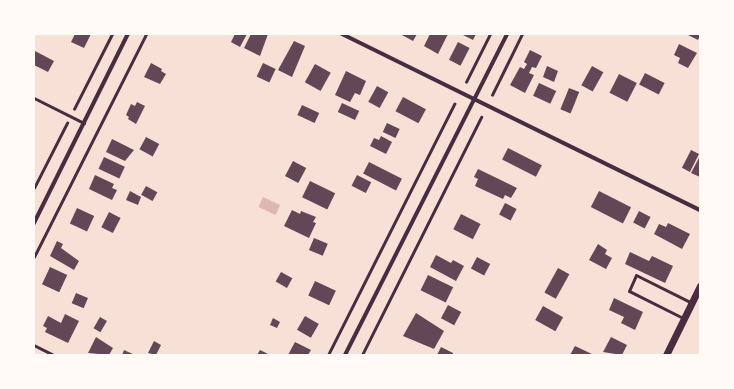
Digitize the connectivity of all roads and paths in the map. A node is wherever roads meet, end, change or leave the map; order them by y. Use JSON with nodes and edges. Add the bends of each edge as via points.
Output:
{"nodes":[{"id":1,"x":128,"y":34,"type":"edge"},
{"id":2,"x":146,"y":34,"type":"edge"},
{"id":3,"x":342,"y":34,"type":"edge"},
{"id":4,"x":490,"y":34,"type":"edge"},
{"id":5,"x":507,"y":34,"type":"edge"},
{"id":6,"x":522,"y":34,"type":"edge"},
{"id":7,"x":466,"y":82,"type":"dead end"},
{"id":8,"x":492,"y":94,"type":"dead end"},
{"id":9,"x":34,"y":98,"type":"edge"},
{"id":10,"x":474,"y":99,"type":"junction"},
{"id":11,"x":454,"y":104,"type":"dead end"},
{"id":12,"x":480,"y":117,"type":"dead end"},
{"id":13,"x":84,"y":123,"type":"junction"},
{"id":14,"x":700,"y":210,"type":"edge"},
{"id":15,"x":34,"y":223,"type":"edge"},
{"id":16,"x":34,"y":257,"type":"edge"},
{"id":17,"x":700,"y":286,"type":"edge"},
{"id":18,"x":692,"y":303,"type":"junction"},
{"id":19,"x":684,"y":319,"type":"junction"},
{"id":20,"x":34,"y":345,"type":"edge"},
{"id":21,"x":54,"y":355,"type":"edge"},
{"id":22,"x":328,"y":355,"type":"edge"},
{"id":23,"x":345,"y":355,"type":"edge"},
{"id":24,"x":362,"y":355,"type":"edge"},
{"id":25,"x":666,"y":355,"type":"edge"}],
"edges":[{"from":1,"to":13,"type":"street"},
{"from":2,"to":16,"type":"path"},
{"from":3,"to":10,"type":"street"},
{"from":4,"to":7,"type":"path"},
{"from":5,"to":10,"type":"street"},
{"from":6,"to":8,"type":"path"},
{"from":9,"to":13,"type":"lane"},
{"from":10,"to":14,"type":"street"},
{"from":10,"to":23,"type":"street"},
{"from":11,"to":22,"type":"path"},
{"from":12,"to":24,"type":"path"},
{"from":13,"to":15,"type":"street"},
{"from":17,"to":18,"type":"street"},
{"from":18,"to":19,"type":"street"},
{"from":18,"to":19,"type":"lane","via":[[636,275],[629,291]]},
{"from":19,"to":25,"type":"street"},
{"from":20,"to":21,"type":"path"}]}
